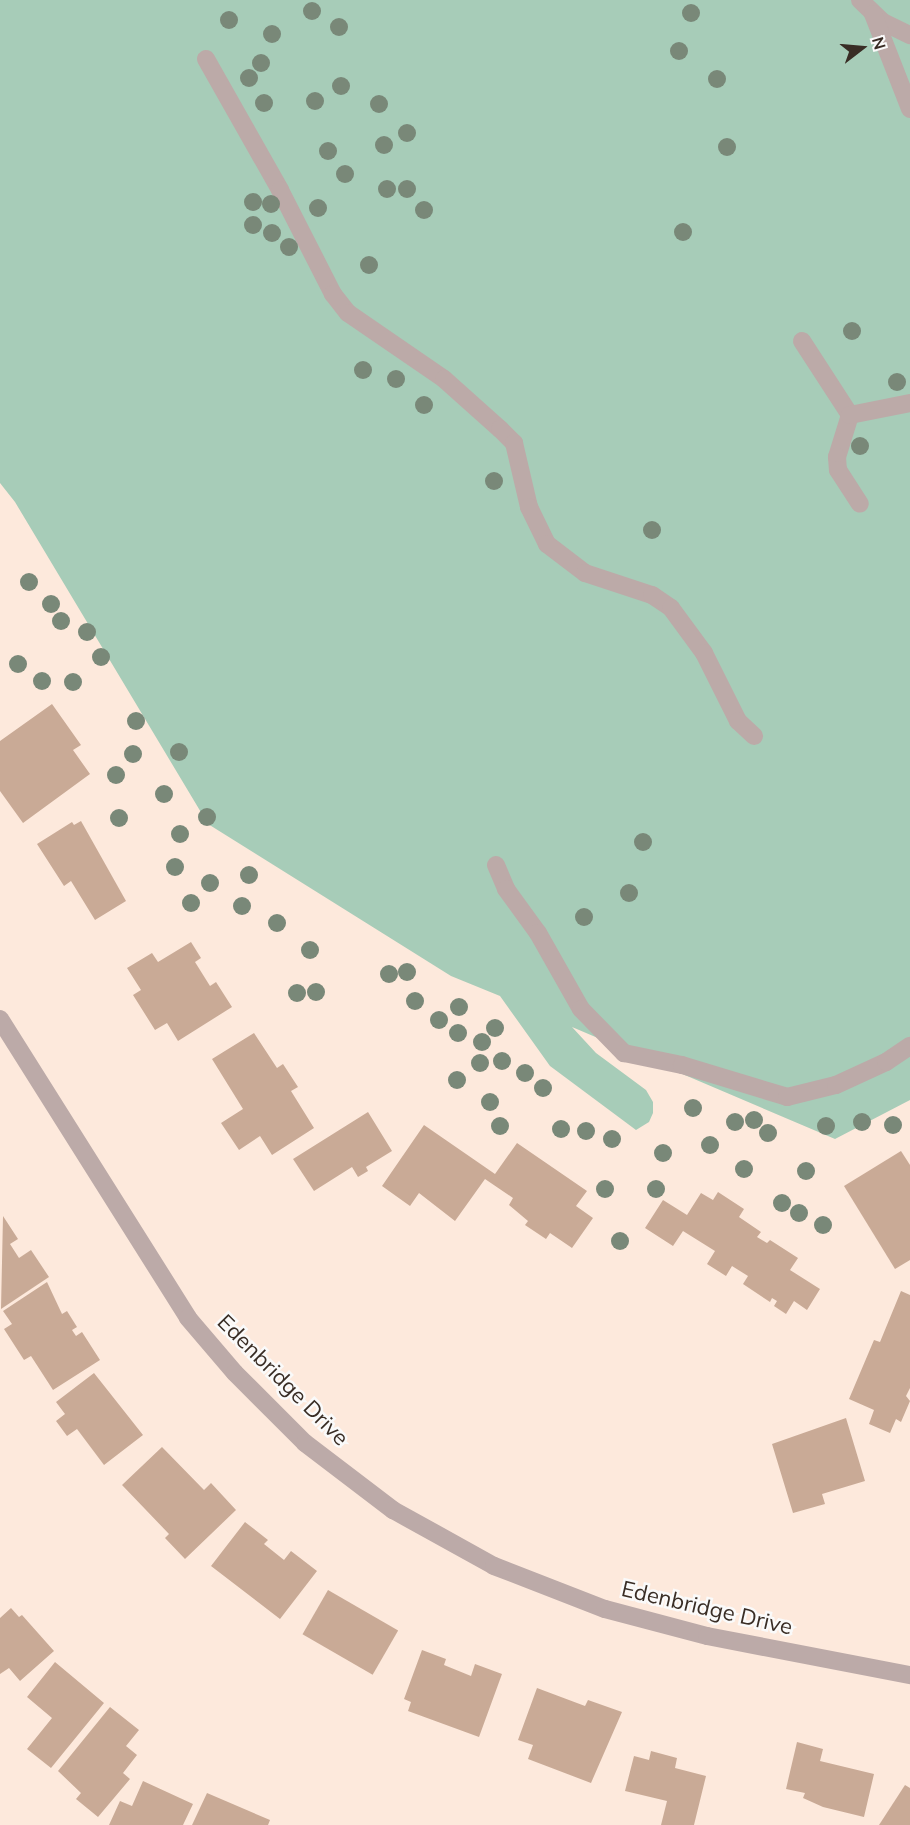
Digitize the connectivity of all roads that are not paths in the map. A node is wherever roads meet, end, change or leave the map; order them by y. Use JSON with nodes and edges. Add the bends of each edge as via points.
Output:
{"nodes":[{"id":1,"x":860,"y":0,"type":"edge"},
{"id":2,"x":873,"y":14,"type":"junction"},
{"id":3,"x":910,"y":35,"type":"edge"},
{"id":4,"x":206,"y":59,"type":"dead end"},
{"id":5,"x":910,"y":109,"type":"edge"},
{"id":6,"x":802,"y":341,"type":"dead end"},
{"id":7,"x":910,"y":403,"type":"edge"},
{"id":8,"x":850,"y":415,"type":"junction"},
{"id":9,"x":860,"y":504,"type":"dead end"},
{"id":10,"x":754,"y":736,"type":"dead end"},
{"id":11,"x":496,"y":865,"type":"dead end"},
{"id":12,"x":0,"y":1019,"type":"edge"},
{"id":13,"x":910,"y":1046,"type":"edge"},
{"id":14,"x":910,"y":1675,"type":"edge"}],
"edges":[{"from":1,"to":2,"type":"street"},
{"from":2,"to":3,"type":"street"},
{"from":2,"to":5,"type":"street"},
{"from":4,"to":10,"type":"street","via":[[333,294],[348,313],[444,379],[514,443],[529,507],[547,544],[585,573],[652,595],[671,608],[704,653],[738,721]]},
{"from":6,"to":8,"type":"street"},
{"from":7,"to":8,"type":"street"},
{"from":8,"to":9,"type":"street","via":[[837,457],[838,470]]},
{"from":11,"to":13,"type":"street","via":[[506,889],[538,933],[581,1009],[624,1053],[682,1065],[787,1097],[836,1085]]},
{"from":12,"to":14,"type":"street","name":"Edenbridge Drive","via":[[188,1318],[235,1373],[306,1443],[393,1510],[494,1566],[605,1609],[707,1636]]}]}
